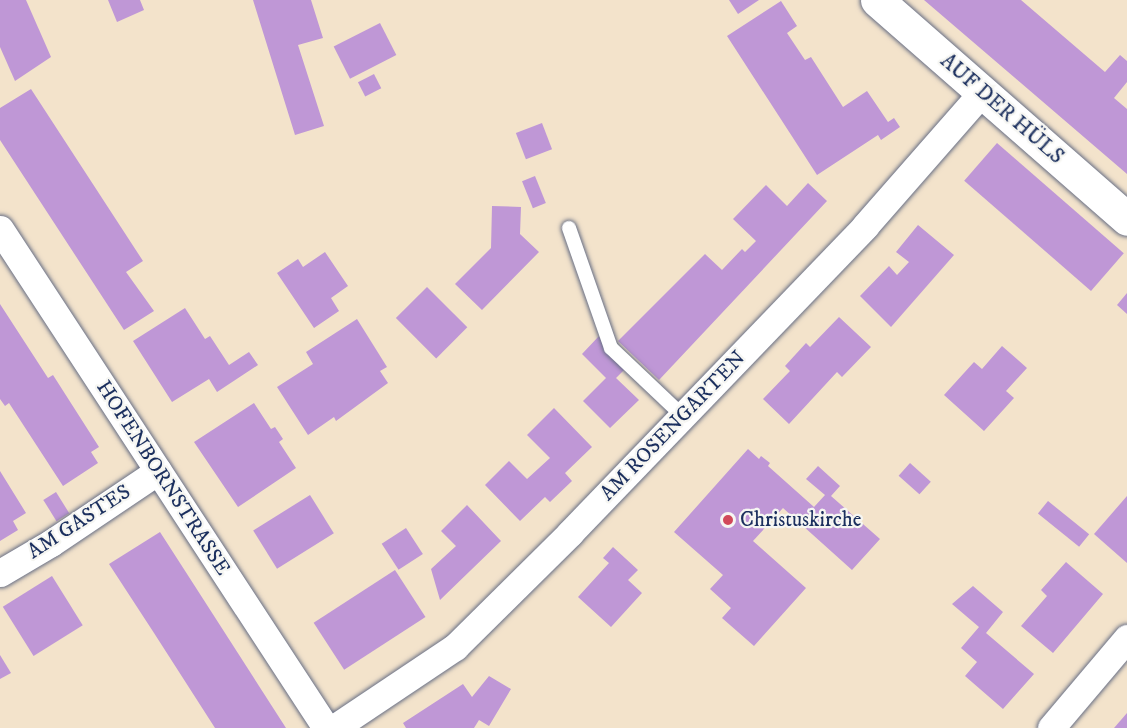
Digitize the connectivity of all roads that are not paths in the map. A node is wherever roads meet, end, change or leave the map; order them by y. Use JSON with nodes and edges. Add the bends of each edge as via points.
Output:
{"nodes":[{"id":1,"x":877,"y":0,"type":"edge"},
{"id":2,"x":982,"y":91,"type":"junction"},
{"id":3,"x":1127,"y":219,"type":"edge"},
{"id":4,"x":569,"y":228,"type":"dead end"},
{"id":5,"x":0,"y":229,"type":"edge"},
{"id":6,"x":683,"y":416,"type":"junction"},
{"id":7,"x":158,"y":471,"type":"junction"},
{"id":8,"x":0,"y":573,"type":"edge"},
{"id":9,"x":1127,"y":638,"type":"edge"},
{"id":10,"x":326,"y":728,"type":"edge"},
{"id":11,"x":334,"y":728,"type":"edge"},
{"id":12,"x":1051,"y":728,"type":"edge"}],
"edges":[{"from":1,"to":2,"type":"street","name":"AUF DER HÜLS"},
{"from":2,"to":3,"type":"street","name":"AUF DER HÜLS"},
{"from":2,"to":6,"type":"street","name":"AM ROSENGARTEN","via":[[865,226]]},
{"from":4,"to":6,"type":"lane","via":[[611,348]]},
{"from":5,"to":7,"type":"street","name":"HOFENBORNSTRASSE"},
{"from":6,"to":11,"type":"street","name":"AM ROSENGARTEN","via":[[455,648]]},
{"from":7,"to":8,"type":"street","name":"AM GASTES"},
{"from":7,"to":10,"type":"street","name":"HOFENBORNSTRASSE"},
{"from":9,"to":12,"type":"street"}]}
